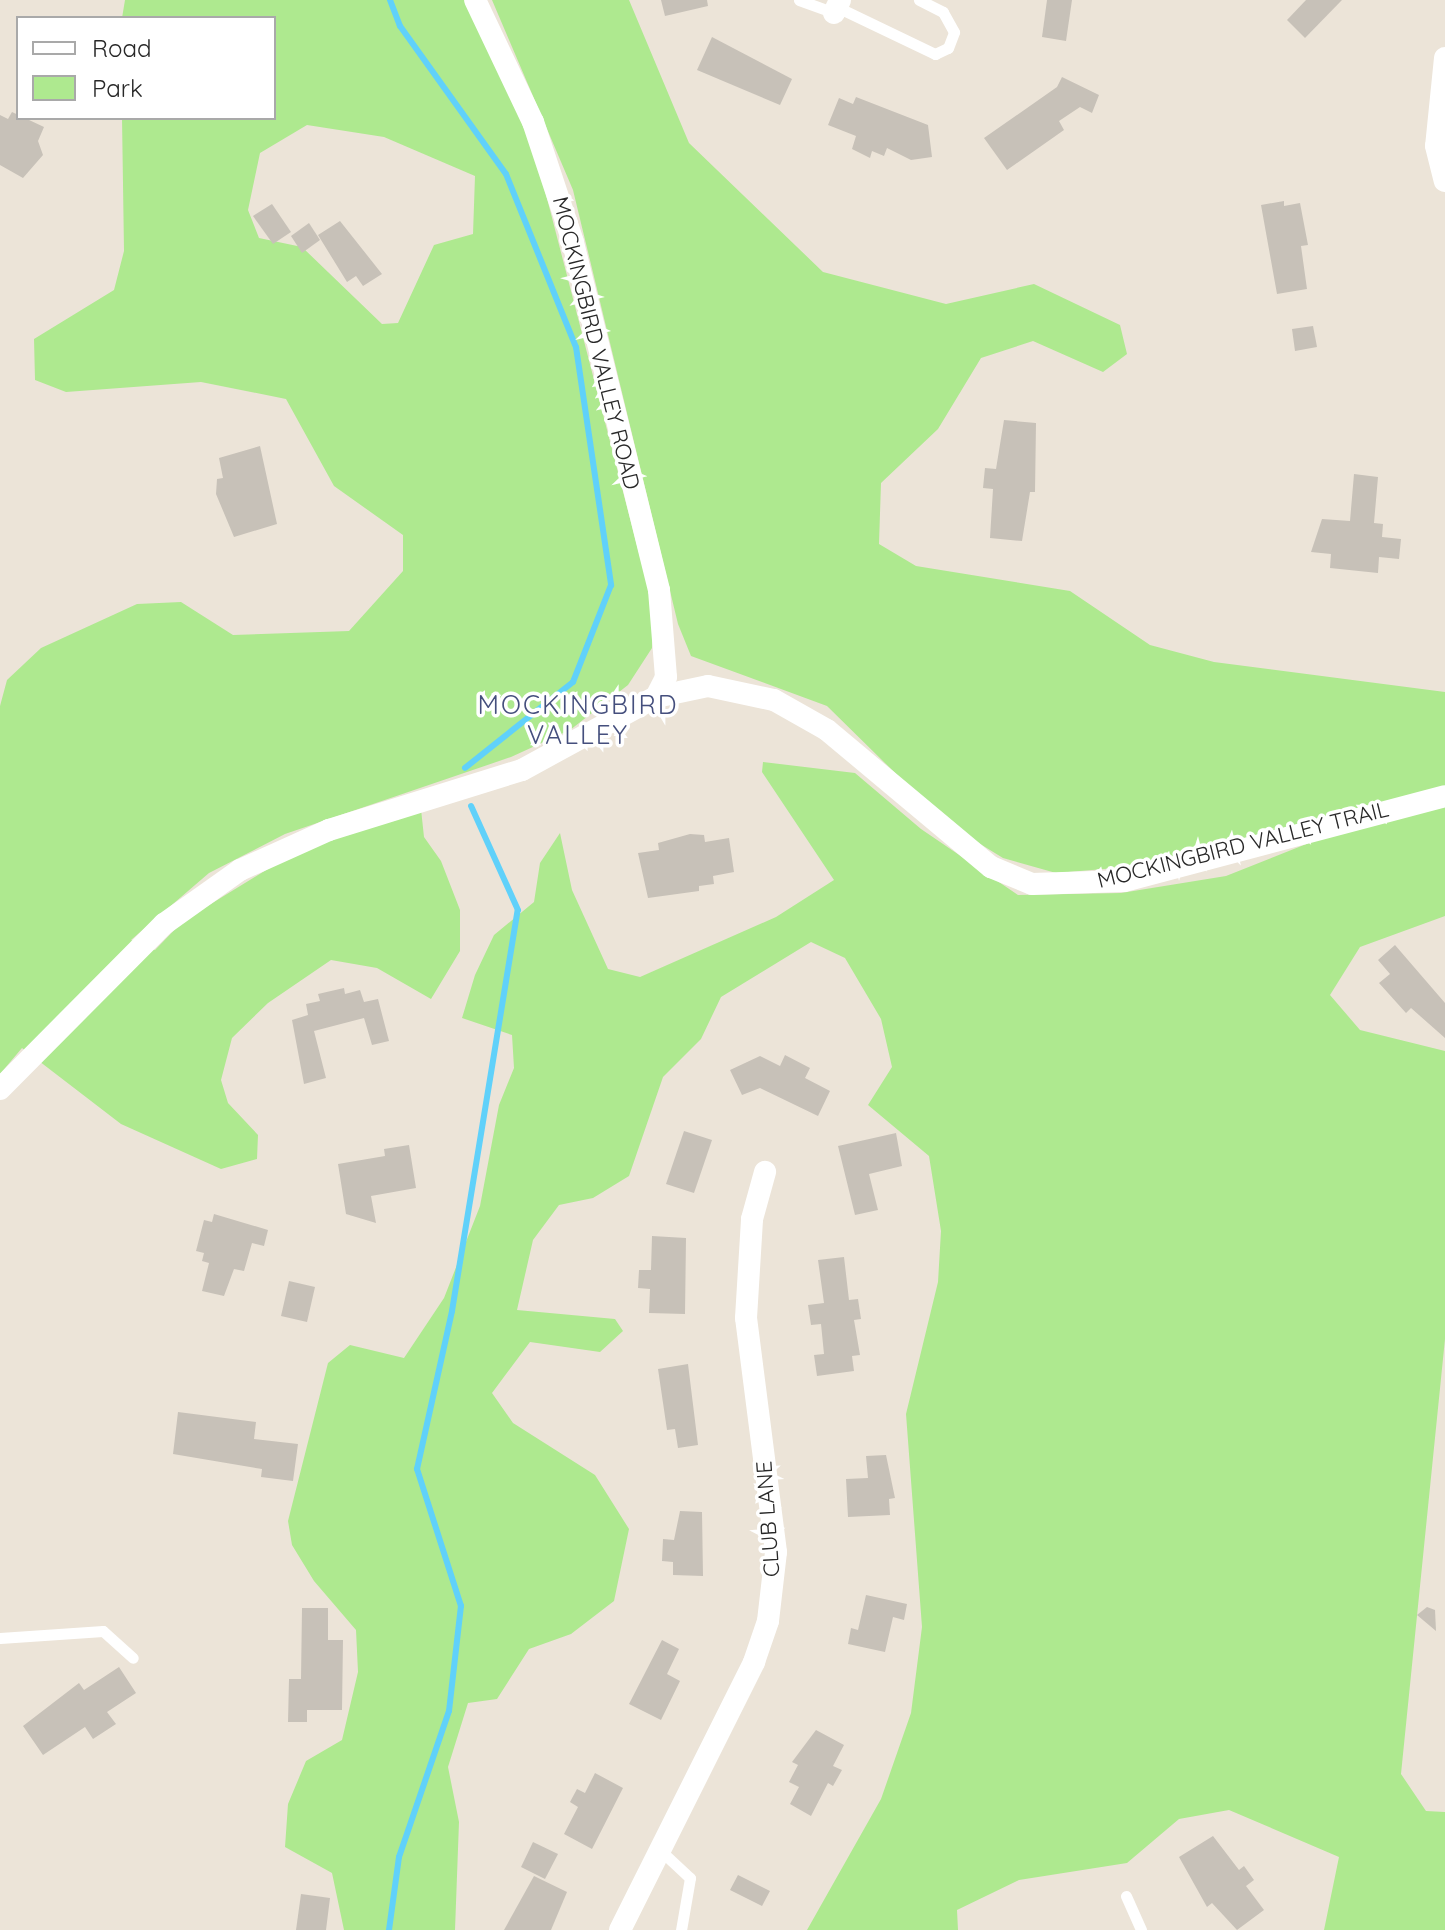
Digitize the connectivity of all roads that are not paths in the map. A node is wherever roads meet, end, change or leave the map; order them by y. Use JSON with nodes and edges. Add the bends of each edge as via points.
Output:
{"nodes":[{"id":1,"x":475,"y":0,"type":"edge"},
{"id":2,"x":799,"y":0,"type":"edge"},
{"id":3,"x":919,"y":0,"type":"edge"},
{"id":4,"x":837,"y":7,"type":"edge"},
{"id":5,"x":1445,"y":58,"type":"edge"},
{"id":6,"x":1445,"y":181,"type":"edge"},
{"id":7,"x":656,"y":697,"type":"junction"},
{"id":8,"x":1445,"y":796,"type":"edge"},
{"id":9,"x":0,"y":1089,"type":"edge"},
{"id":10,"x":765,"y":1172,"type":"dead end"},
{"id":11,"x":0,"y":1638,"type":"edge"},
{"id":12,"x":133,"y":1658,"type":"dead end"},
{"id":13,"x":660,"y":1850,"type":"junction"},
{"id":14,"x":1126,"y":1896,"type":"dead end"},
{"id":15,"x":620,"y":1930,"type":"edge"},
{"id":16,"x":681,"y":1930,"type":"edge"},
{"id":17,"x":1141,"y":1930,"type":"edge"}],
"edges":[{"from":1,"to":7,"type":"street","name":"MOCKINGBIRD VALLEY ROAD","via":[[533,122],[573,242],[659,590],[668,662]]},
{"from":2,"to":4,"type":"lane"},
{"from":3,"to":4,"type":"lane","via":[[943,12],[954,32],[948,48],[935,54]]},
{"from":5,"to":6,"type":"street","via":[[1436,146]]},
{"from":7,"to":8,"type":"street","name":"MOCKINGBIRD VALLEY TRAIL","via":[[708,686],[745,690],[809,718],[991,867],[1019,880],[1056,887],[1124,881]]},
{"from":7,"to":9,"type":"street","via":[[522,770],[329,830],[240,870],[164,924]]},
{"from":10,"to":13,"type":"street","name":"CLUB LANE","via":[[752,1219],[746,1318],[769,1491],[774,1583],[754,1662]]},
{"from":11,"to":12,"type":"lane","via":[[103,1631]]},
{"from":13,"to":15,"type":"street","name":"CLUB LANE"},
{"from":13,"to":16,"type":"lane","via":[[690,1878]]},
{"from":14,"to":17,"type":"lane"}]}
